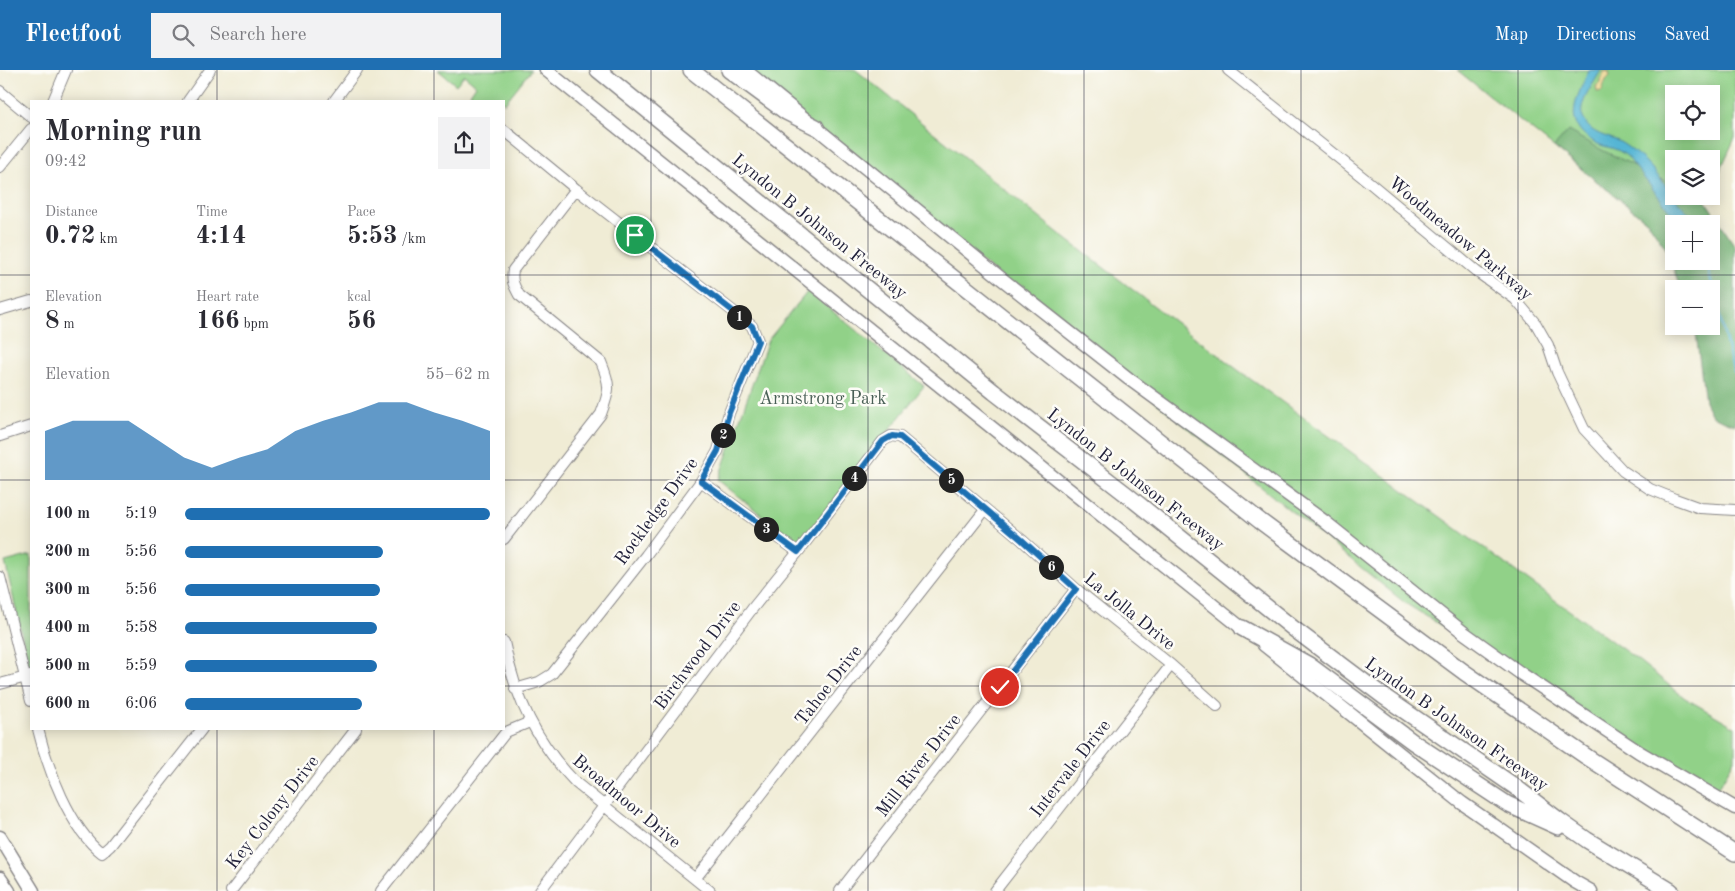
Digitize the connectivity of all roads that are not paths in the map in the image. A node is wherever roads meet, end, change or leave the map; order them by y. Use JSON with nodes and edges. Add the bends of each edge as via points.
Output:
{"nodes":[{"id":1,"x":66,"y":70,"type":"edge"},
{"id":2,"x":210,"y":70,"type":"edge"},
{"id":3,"x":356,"y":70,"type":"edge"},
{"id":4,"x":546,"y":70,"type":"edge"},
{"id":5,"x":598,"y":70,"type":"edge"},
{"id":6,"x":691,"y":70,"type":"edge"},
{"id":7,"x":729,"y":70,"type":"edge"},
{"id":8,"x":745,"y":70,"type":"edge"},
{"id":9,"x":1228,"y":70,"type":"edge"},
{"id":10,"x":0,"y":91,"type":"edge"},
{"id":11,"x":53,"y":100,"type":"edge"},
{"id":12,"x":189,"y":100,"type":"edge"},
{"id":13,"x":335,"y":100,"type":"edge"},
{"id":14,"x":30,"y":116,"type":"edge"},
{"id":15,"x":816,"y":127,"type":"junction"},
{"id":16,"x":30,"y":130,"type":"edge"},
{"id":17,"x":505,"y":131,"type":"edge"},
{"id":18,"x":0,"y":167,"type":"edge"},
{"id":19,"x":576,"y":190,"type":"junction"},
{"id":20,"x":30,"y":301,"type":"edge"},
{"id":21,"x":0,"y":310,"type":"edge"},
{"id":22,"x":30,"y":426,"type":"edge"},
{"id":23,"x":0,"y":436,"type":"edge"},
{"id":24,"x":883,"y":441,"type":"joint"},
{"id":25,"x":701,"y":481,"type":"junction"},
{"id":26,"x":985,"y":510,"type":"junction"},
{"id":27,"x":1735,"y":510,"type":"edge"},
{"id":28,"x":505,"y":538,"type":"edge"},
{"id":29,"x":798,"y":552,"type":"junction"},
{"id":30,"x":0,"y":577,"type":"edge"},
{"id":31,"x":1076,"y":589,"type":"junction"},
{"id":32,"x":1242,"y":628,"type":"junction"},
{"id":33,"x":505,"y":646,"type":"edge"},
{"id":34,"x":1171,"y":665,"type":"junction"},
{"id":35,"x":28,"y":677,"type":"edge"},
{"id":36,"x":0,"y":684,"type":"edge"},
{"id":37,"x":515,"y":689,"type":"junction"},
{"id":38,"x":30,"y":693,"type":"edge"},
{"id":39,"x":1217,"y":706,"type":"dead end"},
{"id":40,"x":530,"y":722,"type":"junction"},
{"id":41,"x":38,"y":730,"type":"edge"},
{"id":42,"x":201,"y":730,"type":"edge"},
{"id":43,"x":355,"y":730,"type":"edge"},
{"id":44,"x":604,"y":805,"type":"junction"},
{"id":45,"x":1735,"y":808,"type":"edge"},
{"id":46,"x":0,"y":837,"type":"edge"},
{"id":47,"x":1587,"y":840,"type":"junction"},
{"id":48,"x":1735,"y":852,"type":"edge"},
{"id":49,"x":0,"y":878,"type":"edge"},
{"id":50,"x":695,"y":879,"type":"junction"},
{"id":51,"x":9,"y":891,"type":"edge"},
{"id":52,"x":33,"y":891,"type":"edge"},
{"id":53,"x":231,"y":891,"type":"edge"},
{"id":54,"x":382,"y":891,"type":"edge"},
{"id":55,"x":540,"y":891,"type":"edge"},
{"id":56,"x":710,"y":891,"type":"edge"},
{"id":57,"x":840,"y":891,"type":"edge"},
{"id":58,"x":994,"y":891,"type":"edge"},
{"id":59,"x":1590,"y":891,"type":"edge"},
{"id":60,"x":1671,"y":891,"type":"edge"}],
"edges":[{"from":1,"to":11,"type":"street"},
{"from":2,"to":12,"type":"street"},
{"from":3,"to":13,"type":"street"},
{"from":4,"to":32,"type":"main road"},
{"from":5,"to":47,"type":"highway","name":"Lyndon B Johnson Freeway","via":[[994,392],[1294,629]]},
{"from":6,"to":48,"type":"highway","via":[[1260,521],[1505,700]]},
{"from":7,"to":15,"type":"highway","via":[[786,112]]},
{"from":8,"to":15,"type":"main road"},
{"from":9,"to":27,"type":"street","name":"Woodmeadow Parkway","via":[[1477,272],[1515,299],[1548,345],[1584,429],[1623,471],[1650,489],[1700,508]]},
{"from":10,"to":14,"type":"street"},
{"from":15,"to":45,"type":"main road","via":[[1129,379],[1324,521],[1463,632],[1639,752]]},
{"from":16,"to":18,"type":"street"},
{"from":17,"to":19,"type":"street","name":"Rockledge Drive"},
{"from":19,"to":25,"type":"street","name":"Rockledge Drive","via":[[752,326],[758,341],[729,413],[718,451]]},
{"from":19,"to":28,"type":"street","via":[[513,270],[511,278],[519,295],[601,362],[608,378],[609,394],[601,414]]},
{"from":20,"to":21,"type":"street"},
{"from":22,"to":23,"type":"street"},
{"from":24,"to":26,"type":"street","name":"La Jolla Drive","via":[[892,436],[900,437]]},
{"from":24,"to":29,"type":"street","name":"Birchwood Drive"},
{"from":25,"to":29,"type":"street"},
{"from":25,"to":37,"type":"street","name":"Rockledge Drive","via":[[552,674],[539,682]]},
{"from":26,"to":31,"type":"street","name":"La Jolla Drive"},
{"from":26,"to":50,"type":"street","name":"Tahoe Drive"},
{"from":29,"to":44,"type":"street","name":"Birchwood Drive"},
{"from":30,"to":35,"type":"street"},
{"from":31,"to":34,"type":"street","name":"La Jolla Drive"},
{"from":31,"to":57,"type":"street","name":"Mill River Drive"},
{"from":32,"to":47,"type":"highway","via":[[1309,665],[1413,742],[1507,804]]},
{"from":32,"to":59,"type":"main road","via":[[1462,803]]},
{"from":33,"to":37,"type":"street","name":"Broadmoor Drive"},
{"from":34,"to":39,"type":"street","name":"La Jolla Drive"},
{"from":34,"to":58,"type":"street","name":"Intervale Drive"},
{"from":35,"to":36,"type":"street"},
{"from":35,"to":38,"type":"street"},
{"from":37,"to":40,"type":"street","name":"Broadmoor Drive"},
{"from":40,"to":44,"type":"street","name":"Broadmoor Drive","via":[[559,766]]},
{"from":40,"to":54,"type":"street","via":[[506,732]]},
{"from":41,"to":42,"type":"street","via":[[60,795],[82,831],[102,853]]},
{"from":43,"to":53,"type":"street","name":"Key Colony Drive"},
{"from":44,"to":50,"type":"street","name":"Broadmoor Drive"},
{"from":44,"to":55,"type":"street","name":"Birchwood Drive"},
{"from":46,"to":52,"type":"main road"},
{"from":47,"to":60,"type":"highway","name":"Lyndon B Johnson Freeway"},
{"from":49,"to":51,"type":"main road"},
{"from":50,"to":56,"type":"street","name":"Broadmoor Drive"}]}
